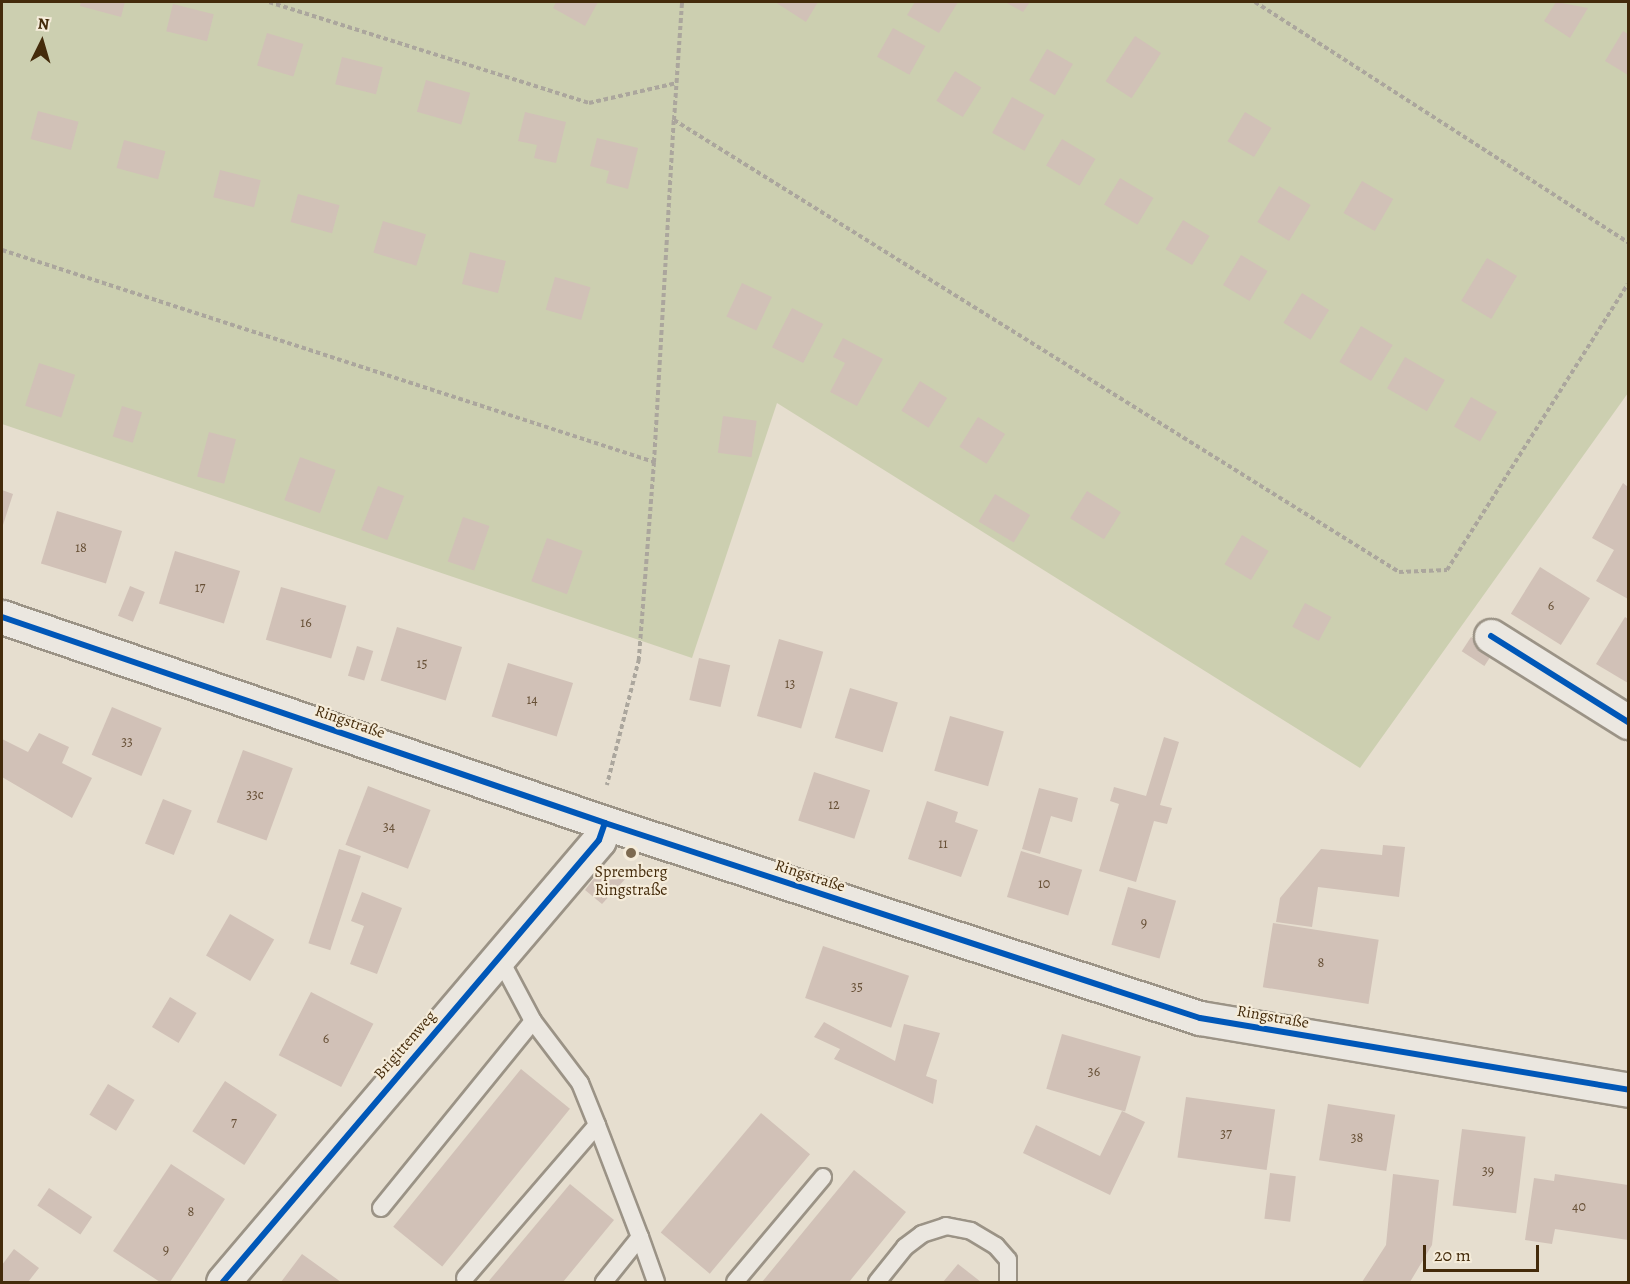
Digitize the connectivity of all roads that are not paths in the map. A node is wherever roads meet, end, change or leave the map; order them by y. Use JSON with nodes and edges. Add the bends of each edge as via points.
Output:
{"nodes":[{"id":1,"x":2,"y":617,"type":"edge"},
{"id":2,"x":1491,"y":636,"type":"dead end"},
{"id":3,"x":1629,"y":722,"type":"edge"},
{"id":4,"x":601,"y":822,"type":"junction"},
{"id":5,"x":499,"y":957,"type":"junction"},
{"id":6,"x":533,"y":1021,"type":"junction"},
{"id":7,"x":1629,"y":1090,"type":"edge"},
{"id":8,"x":597,"y":1125,"type":"junction"},
{"id":9,"x":823,"y":1177,"type":"dead end"},
{"id":10,"x":381,"y":1208,"type":"dead end"},
{"id":11,"x":640,"y":1237,"type":"junction"},
{"id":12,"x":465,"y":1278,"type":"dead end"},
{"id":13,"x":223,"y":1282,"type":"edge"},
{"id":14,"x":604,"y":1282,"type":"edge"},
{"id":15,"x":656,"y":1282,"type":"edge"},
{"id":16,"x":735,"y":1282,"type":"edge"},
{"id":17,"x":877,"y":1282,"type":"edge"},
{"id":18,"x":1008,"y":1282,"type":"edge"}],
"edges":[{"from":1,"to":4,"type":"street","name":"Ringstraße"},
{"from":2,"to":3,"type":"street"},
{"from":4,"to":5,"type":"street","name":"Brigittenweg","via":[[599,840]]},
{"from":4,"to":7,"type":"street","name":"Ringstraße","via":[[1200,1018]]},
{"from":5,"to":6,"type":"lane"},
{"from":5,"to":13,"type":"street","name":"Brigittenweg"},
{"from":6,"to":8,"type":"lane","via":[[579,1083]]},
{"from":6,"to":10,"type":"lane"},
{"from":8,"to":11,"type":"lane"},
{"from":8,"to":12,"type":"lane"},
{"from":9,"to":16,"type":"lane"},
{"from":11,"to":14,"type":"lane"},
{"from":11,"to":15,"type":"lane"},
{"from":17,"to":18,"type":"lane","via":[[905,1247],[922,1234],[946,1226],[971,1231],[996,1246],[1008,1260]]}]}
